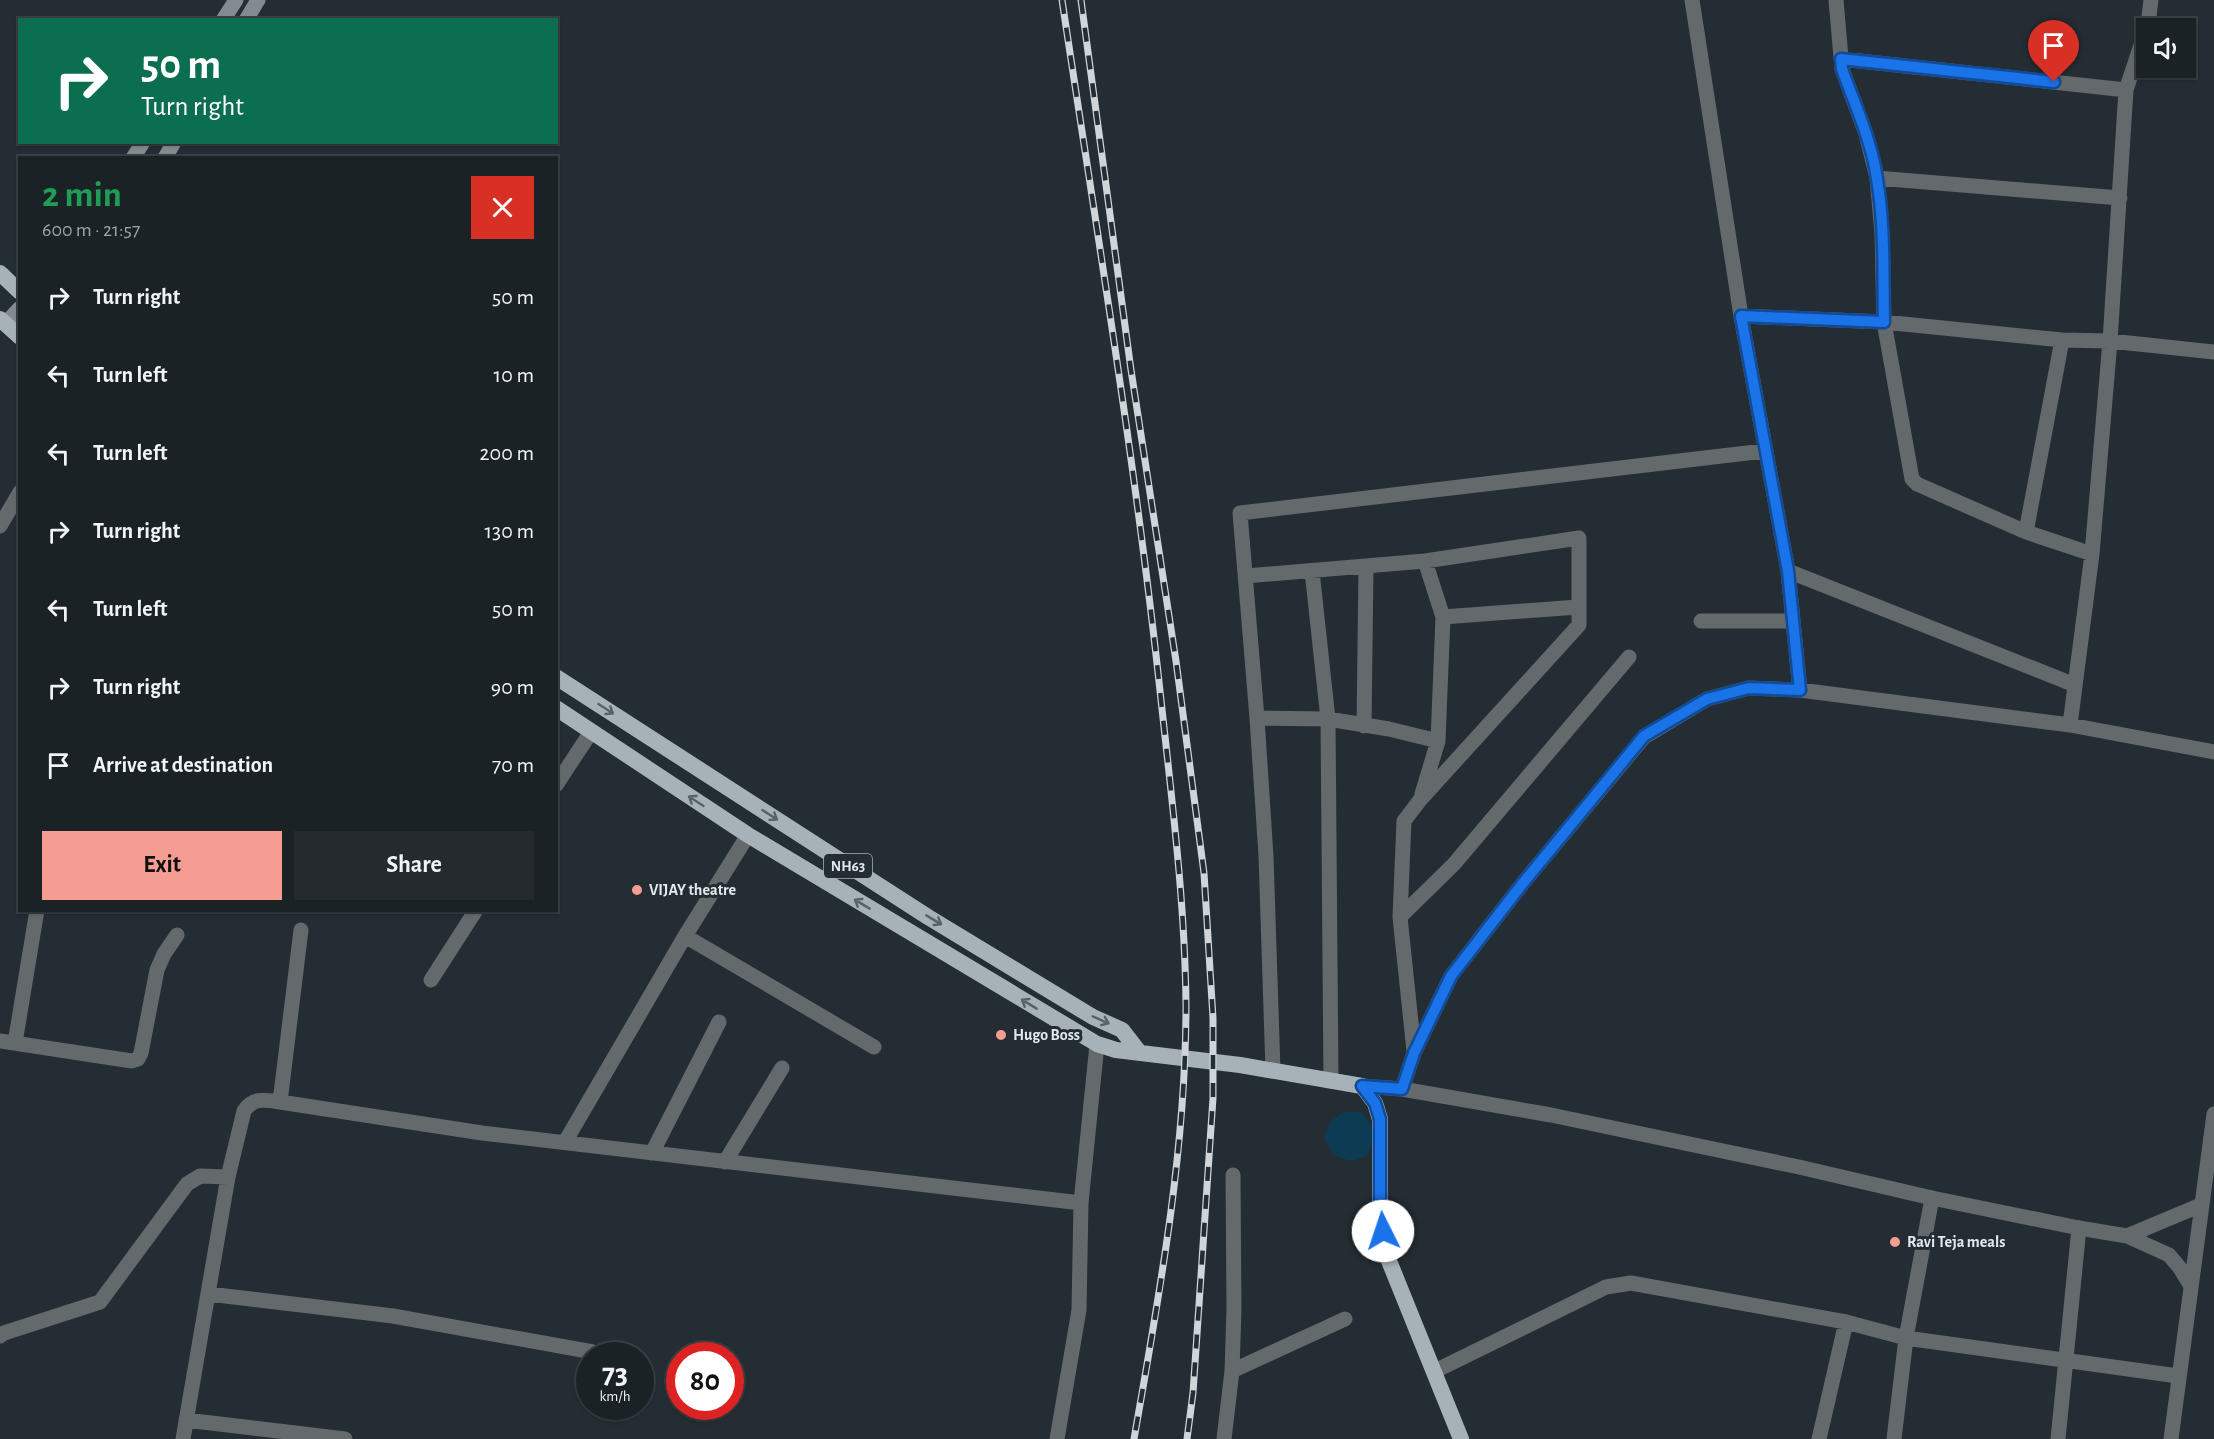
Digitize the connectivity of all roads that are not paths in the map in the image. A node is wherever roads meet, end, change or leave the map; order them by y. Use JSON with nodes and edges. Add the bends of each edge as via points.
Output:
{"nodes":[{"id":1,"x":236,"y":0,"type":"edge"},
{"id":2,"x":258,"y":0,"type":"edge"},
{"id":3,"x":1692,"y":0,"type":"edge"},
{"id":4,"x":1836,"y":0,"type":"edge"},
{"id":5,"x":2151,"y":0,"type":"edge"},
{"id":6,"x":224,"y":18,"type":"edge"},
{"id":7,"x":247,"y":18,"type":"edge"},
{"id":8,"x":1841,"y":59,"type":"junction"},
{"id":9,"x":2126,"y":90,"type":"junction"},
{"id":10,"x":1877,"y":178,"type":"junction"},
{"id":11,"x":2120,"y":198,"type":"junction"},
{"id":12,"x":0,"y":273,"type":"edge"},
{"id":13,"x":18,"y":290,"type":"edge"},
{"id":14,"x":18,"y":310,"type":"edge"},
{"id":15,"x":1741,"y":316,"type":"junction"},
{"id":16,"x":2,"y":322,"type":"edge"},
{"id":17,"x":1884,"y":322,"type":"junction"},
{"id":18,"x":18,"y":335,"type":"edge"},
{"id":19,"x":2062,"y":340,"type":"junction"},
{"id":20,"x":2110,"y":341,"type":"junction"},
{"id":21,"x":2214,"y":352,"type":"edge"},
{"id":22,"x":1764,"y":451,"type":"junction"},
{"id":23,"x":18,"y":495,"type":"edge"},
{"id":24,"x":0,"y":526,"type":"edge"},
{"id":25,"x":2026,"y":532,"type":"junction"},
{"id":26,"x":2092,"y":554,"type":"junction"},
{"id":27,"x":1425,"y":561,"type":"junction"},
{"id":28,"x":1366,"y":567,"type":"junction"},
{"id":29,"x":1312,"y":571,"type":"junction"},
{"id":30,"x":1788,"y":571,"type":"junction"},
{"id":31,"x":1246,"y":576,"type":"junction"},
{"id":32,"x":1578,"y":607,"type":"junction"},
{"id":33,"x":1443,"y":617,"type":"junction"},
{"id":34,"x":1701,"y":621,"type":"dead end"},
{"id":35,"x":1793,"y":621,"type":"junction"},
{"id":36,"x":1629,"y":657,"type":"dead end"},
{"id":37,"x":558,"y":678,"type":"edge"},
{"id":38,"x":2075,"y":685,"type":"junction"},
{"id":39,"x":1800,"y":690,"type":"junction"},
{"id":40,"x":558,"y":709,"type":"edge"},
{"id":41,"x":1257,"y":718,"type":"junction"},
{"id":42,"x":1328,"y":719,"type":"junction"},
{"id":43,"x":1364,"y":726,"type":"junction"},
{"id":44,"x":2070,"y":726,"type":"junction"},
{"id":45,"x":591,"y":732,"type":"junction"},
{"id":46,"x":1437,"y":741,"type":"junction"},
{"id":47,"x":2214,"y":752,"type":"edge"},
{"id":48,"x":558,"y":782,"type":"edge"},
{"id":49,"x":1420,"y":800,"type":"junction"},
{"id":50,"x":748,"y":835,"type":"junction"},
{"id":51,"x":38,"y":912,"type":"edge"},
{"id":52,"x":475,"y":912,"type":"edge"},
{"id":53,"x":1400,"y":917,"type":"junction"},
{"id":54,"x":301,"y":930,"type":"dead end"},
{"id":55,"x":177,"y":935,"type":"dead end"},
{"id":56,"x":685,"y":936,"type":"junction"},
{"id":57,"x":431,"y":980,"type":"dead end"},
{"id":58,"x":719,"y":1022,"type":"dead end"},
{"id":59,"x":8,"y":1042,"type":"edge"},
{"id":60,"x":1097,"y":1044,"type":"junction"},
{"id":61,"x":874,"y":1047,"type":"dead end"},
{"id":62,"x":1139,"y":1052,"type":"junction"},
{"id":63,"x":1414,"y":1053,"type":"junction"},
{"id":64,"x":782,"y":1068,"type":"dead end"},
{"id":65,"x":1273,"y":1071,"type":"junction"},
{"id":66,"x":1330,"y":1081,"type":"junction"},
{"id":67,"x":1362,"y":1086,"type":"junction"},
{"id":68,"x":1402,"y":1089,"type":"junction"},
{"id":69,"x":280,"y":1102,"type":"junction"},
{"id":70,"x":2214,"y":1114,"type":"edge"},
{"id":71,"x":565,"y":1142,"type":"junction"},
{"id":72,"x":652,"y":1153,"type":"junction"},
{"id":73,"x":725,"y":1162,"type":"junction"},
{"id":74,"x":1233,"y":1175,"type":"dead end"},
{"id":75,"x":228,"y":1177,"type":"junction"},
{"id":76,"x":1932,"y":1198,"type":"junction"},
{"id":77,"x":1081,"y":1203,"type":"junction"},
{"id":78,"x":2201,"y":1205,"type":"junction"},
{"id":79,"x":2079,"y":1228,"type":"junction"},
{"id":80,"x":2127,"y":1236,"type":"junction"},
{"id":81,"x":2192,"y":1286,"type":"junction"},
{"id":82,"x":208,"y":1294,"type":"junction"},
{"id":83,"x":1345,"y":1319,"type":"dead end"},
{"id":84,"x":1846,"y":1322,"type":"junction"},
{"id":85,"x":0,"y":1336,"type":"edge"},
{"id":86,"x":1906,"y":1338,"type":"junction"},
{"id":87,"x":576,"y":1349,"type":"edge"},
{"id":88,"x":2065,"y":1362,"type":"junction"},
{"id":89,"x":1232,"y":1371,"type":"junction"},
{"id":90,"x":1435,"y":1371,"type":"junction"},
{"id":91,"x":2178,"y":1376,"type":"junction"},
{"id":92,"x":186,"y":1420,"type":"junction"},
{"id":93,"x":183,"y":1439,"type":"edge"},
{"id":94,"x":345,"y":1439,"type":"edge"},
{"id":95,"x":1057,"y":1439,"type":"edge"},
{"id":96,"x":1224,"y":1439,"type":"edge"},
{"id":97,"x":1461,"y":1439,"type":"edge"},
{"id":98,"x":1819,"y":1439,"type":"edge"},
{"id":99,"x":1894,"y":1439,"type":"edge"},
{"id":100,"x":2058,"y":1439,"type":"edge"},
{"id":101,"x":2171,"y":1439,"type":"edge"}],
"edges":[{"from":1,"to":6,"type":"main road"},
{"from":2,"to":7,"type":"main road"},
{"from":3,"to":15,"type":"street"},
{"from":4,"to":8,"type":"street"},
{"from":5,"to":9,"type":"street","via":[[2148,24]]},
{"from":8,"to":9,"type":"street"},
{"from":8,"to":10,"type":"street"},
{"from":9,"to":11,"type":"street"},
{"from":10,"to":11,"type":"street"},
{"from":10,"to":17,"type":"street"},
{"from":11,"to":20,"type":"street"},
{"from":12,"to":13,"type":"highway"},
{"from":14,"to":16,"type":"main road"},
{"from":15,"to":17,"type":"street"},
{"from":15,"to":22,"type":"street"},
{"from":16,"to":18,"type":"highway"},
{"from":17,"to":19,"type":"street"},
{"from":17,"to":25,"type":"street","via":[[1912,479]]},
{"from":19,"to":20,"type":"street"},
{"from":19,"to":25,"type":"street"},
{"from":20,"to":21,"type":"street"},
{"from":20,"to":26,"type":"street"},
{"from":22,"to":30,"type":"street"},
{"from":22,"to":31,"type":"street","via":[[1240,513]]},
{"from":23,"to":24,"type":"street"},
{"from":25,"to":26,"type":"street"},
{"from":26,"to":38,"type":"street"},
{"from":27,"to":28,"type":"street"},
{"from":27,"to":32,"type":"street","via":[[1578,538]]},
{"from":27,"to":33,"type":"street"},
{"from":28,"to":29,"type":"street"},
{"from":28,"to":43,"type":"street"},
{"from":29,"to":31,"type":"street"},
{"from":29,"to":42,"type":"street"},
{"from":30,"to":35,"type":"street"},
{"from":30,"to":38,"type":"street"},
{"from":31,"to":41,"type":"street"},
{"from":32,"to":33,"type":"street"},
{"from":32,"to":49,"type":"street","via":[[1579,625]]},
{"from":33,"to":46,"type":"street"},
{"from":34,"to":35,"type":"street"},
{"from":35,"to":39,"type":"street"},
{"from":36,"to":53,"type":"street","via":[[1454,864]]},
{"from":37,"to":62,"type":"highway","number":"NH63","one_way":true,"via":[[928,917],[1093,1017],[1122,1030]]},
{"from":38,"to":44,"type":"street"},
{"from":39,"to":44,"type":"street"},
{"from":39,"to":63,"type":"street","via":[[1749,688],[1707,699],[1644,736],[1451,976]]},
{"from":40,"to":45,"type":"highway","number":"NH63"},
{"from":41,"to":42,"type":"street"},
{"from":41,"to":65,"type":"street"},
{"from":42,"to":43,"type":"street"},
{"from":42,"to":66,"type":"street"},
{"from":43,"to":46,"type":"street"},
{"from":44,"to":47,"type":"street"},
{"from":45,"to":48,"type":"street"},
{"from":50,"to":45,"type":"highway","number":"NH63","one_way":true},
{"from":46,"to":49,"type":"street"},
{"from":49,"to":53,"type":"street","via":[[1404,821]]},
{"from":50,"to":56,"type":"street"},
{"from":60,"to":50,"type":"highway","number":"NH63","one_way":true},
{"from":51,"to":59,"type":"street"},
{"from":52,"to":57,"type":"street"},
{"from":53,"to":63,"type":"street"},
{"from":54,"to":69,"type":"street"},
{"from":55,"to":59,"type":"street","via":[[157,970],[138,1059]]},
{"from":56,"to":61,"type":"street"},
{"from":56,"to":71,"type":"street"},
{"from":58,"to":72,"type":"street"},
{"from":60,"to":62,"type":"highway","number":"NH63"},
{"from":60,"to":77,"type":"street"},
{"from":62,"to":65,"type":"highway","number":"NH63"},
{"from":63,"to":68,"type":"street"},
{"from":64,"to":73,"type":"street"},
{"from":65,"to":66,"type":"highway","number":"NH63"},
{"from":66,"to":67,"type":"highway","number":"NH63"},
{"from":67,"to":68,"type":"street"},
{"from":67,"to":90,"type":"highway","via":[[1375,1103],[1380,1119],[1384,1251]]},
{"from":68,"to":76,"type":"street","via":[[1562,1118]]},
{"from":69,"to":71,"type":"street"},
{"from":69,"to":75,"type":"street","via":[[249,1103]]},
{"from":70,"to":78,"type":"street"},
{"from":71,"to":72,"type":"street"},
{"from":72,"to":73,"type":"street"},
{"from":73,"to":77,"type":"street"},
{"from":74,"to":89,"type":"street"},
{"from":75,"to":82,"type":"street"},
{"from":75,"to":85,"type":"street","via":[[193,1178],[100,1302]]},
{"from":76,"to":79,"type":"street"},
{"from":76,"to":86,"type":"street"},
{"from":77,"to":95,"type":"street","via":[[1079,1310]]},
{"from":78,"to":80,"type":"street"},
{"from":78,"to":81,"type":"street"},
{"from":79,"to":80,"type":"street"},
{"from":79,"to":88,"type":"street"},
{"from":80,"to":81,"type":"street","via":[[2169,1255]]},
{"from":81,"to":91,"type":"street"},
{"from":82,"to":87,"type":"street","via":[[393,1316]]},
{"from":82,"to":92,"type":"street"},
{"from":83,"to":89,"type":"street"},
{"from":84,"to":86,"type":"street"},
{"from":84,"to":90,"type":"street","via":[[1631,1283],[1606,1287]]},
{"from":84,"to":98,"type":"street"},
{"from":86,"to":88,"type":"street"},
{"from":86,"to":99,"type":"street"},
{"from":88,"to":91,"type":"street"},
{"from":88,"to":100,"type":"street"},
{"from":89,"to":96,"type":"street"},
{"from":90,"to":97,"type":"highway"},
{"from":91,"to":101,"type":"street"},
{"from":92,"to":93,"type":"street"},
{"from":92,"to":94,"type":"street"}]}
